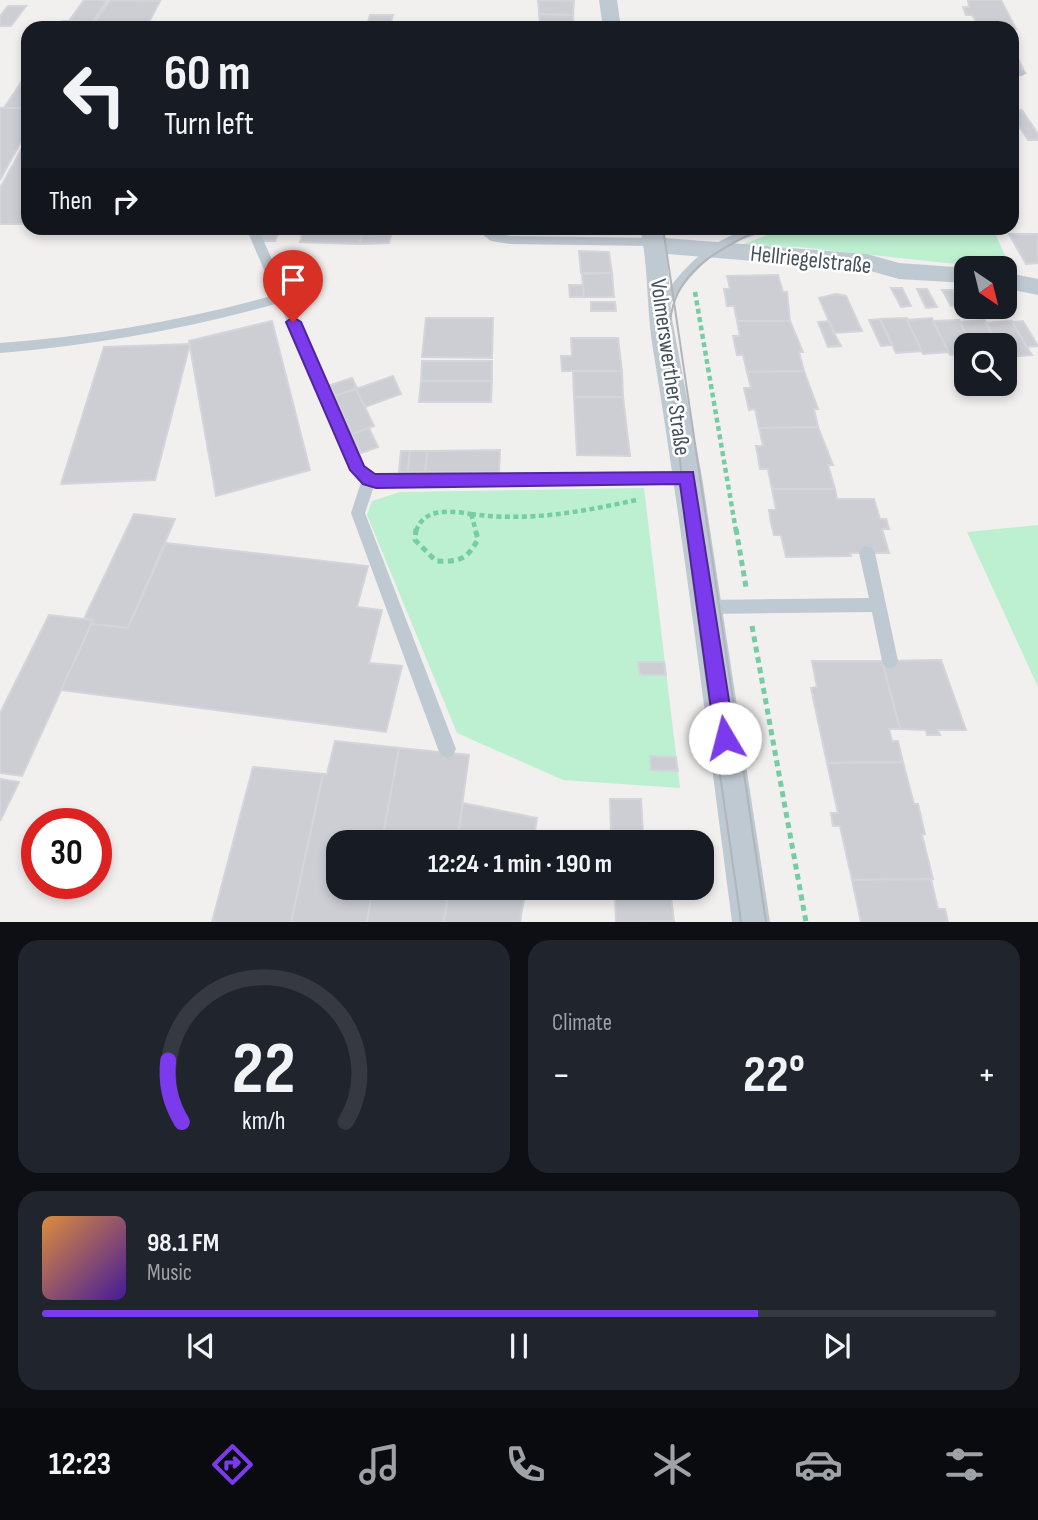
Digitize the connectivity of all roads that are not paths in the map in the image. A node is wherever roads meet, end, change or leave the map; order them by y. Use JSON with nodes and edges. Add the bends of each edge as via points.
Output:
{"nodes":[{"id":1,"x":608,"y":0,"type":"edge"},
{"id":2,"x":611,"y":21,"type":"edge"},
{"id":3,"x":255,"y":235,"type":"edge"},
{"id":4,"x":490,"y":235,"type":"edge"},
{"id":5,"x":738,"y":235,"type":"edge"},
{"id":6,"x":654,"y":238,"type":"edge"},
{"id":7,"x":713,"y":249,"type":"junction"},
{"id":8,"x":954,"y":274,"type":"edge"},
{"id":9,"x":1017,"y":283,"type":"edge"},
{"id":10,"x":1038,"y":287,"type":"edge"},
{"id":11,"x":283,"y":297,"type":"junction"},
{"id":12,"x":659,"y":314,"type":"junction"},
{"id":13,"x":0,"y":348,"type":"edge"},
{"id":14,"x":688,"y":477,"type":"junction"},
{"id":15,"x":369,"y":479,"type":"junction"},
{"id":16,"x":867,"y":553,"type":"dead end"},
{"id":17,"x":877,"y":605,"type":"junction"},
{"id":18,"x":706,"y":607,"type":"junction"},
{"id":19,"x":890,"y":661,"type":"dead end"},
{"id":20,"x":447,"y":749,"type":"dead end"},
{"id":21,"x":751,"y":922,"type":"edge"}],
"edges":[{"from":1,"to":2,"type":"street"},
{"from":3,"to":11,"type":"lane"},
{"from":4,"to":6,"type":"lane","via":[[510,240]]},
{"from":5,"to":7,"type":"lane"},
{"from":6,"to":7,"type":"street","name":"Hellriegelstraße"},
{"from":6,"to":12,"type":"street","name":"Volmerswerther Straße"},
{"from":7,"to":8,"type":"street","name":"Hellriegelstraße"},
{"from":7,"to":12,"type":"lane","via":[[696,261]]},
{"from":9,"to":10,"type":"street"},
{"from":11,"to":13,"type":"lane","via":[[163,329]]},
{"from":11,"to":15,"type":"lane","via":[[358,470]]},
{"from":12,"to":14,"type":"street","name":"Volmerswerther Straße"},
{"from":14,"to":15,"type":"lane"},
{"from":14,"to":18,"type":"street","name":"Volmerswerther Straße"},
{"from":15,"to":20,"type":"lane","via":[[358,513]]},
{"from":16,"to":17,"type":"lane"},
{"from":17,"to":18,"type":"lane"},
{"from":17,"to":19,"type":"lane"},
{"from":18,"to":21,"type":"street","name":"Volmerswerther Straße"}]}
